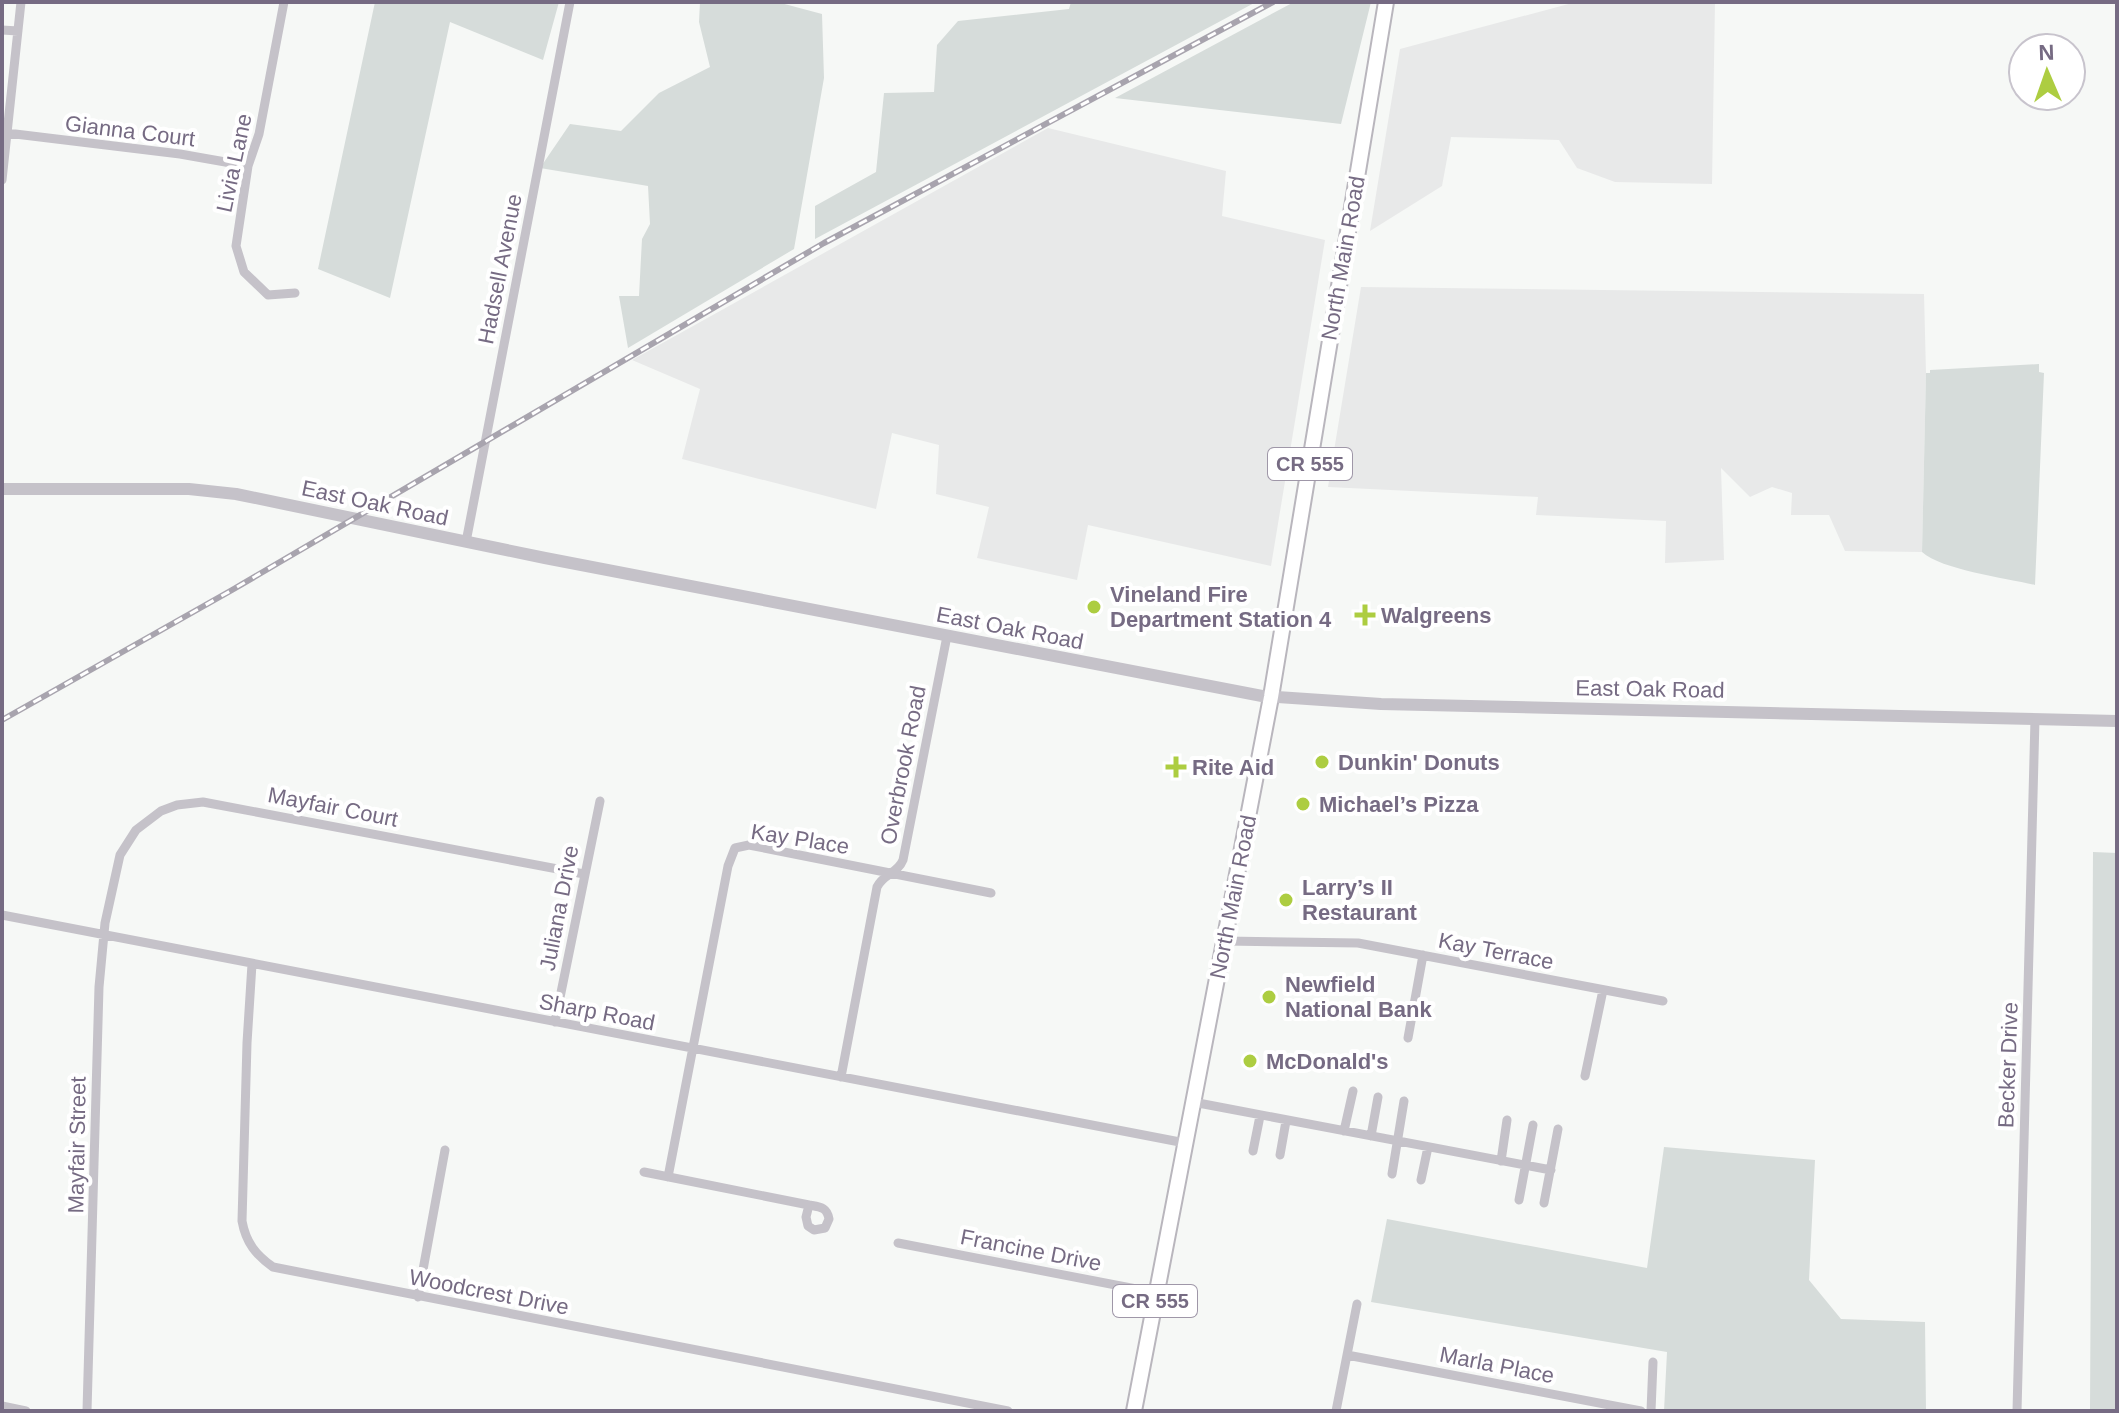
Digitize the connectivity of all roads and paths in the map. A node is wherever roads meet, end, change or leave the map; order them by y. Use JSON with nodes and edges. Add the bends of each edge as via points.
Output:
{"nodes":[{"id":1,"x":21,"y":2,"type":"edge"},
{"id":2,"x":284,"y":2,"type":"edge"},
{"id":3,"x":570,"y":2,"type":"edge"},
{"id":4,"x":1386,"y":2,"type":"edge"},
{"id":5,"x":2,"y":30,"type":"edge"},
{"id":6,"x":18,"y":31,"type":"junction"},
{"id":7,"x":7,"y":133,"type":"junction"},
{"id":8,"x":248,"y":166,"type":"junction"},
{"id":9,"x":2,"y":180,"type":"edge"},
{"id":10,"x":295,"y":293,"type":"dead end"},
{"id":11,"x":2,"y":489,"type":"edge"},
{"id":12,"x":466,"y":542,"type":"junction"},
{"id":13,"x":947,"y":636,"type":"junction"},
{"id":14,"x":1271,"y":697,"type":"junction"},
{"id":15,"x":2035,"y":719,"type":"junction"},
{"id":16,"x":2117,"y":721,"type":"edge"},
{"id":17,"x":600,"y":801,"type":"dead end"},
{"id":18,"x":890,"y":873,"type":"junction"},
{"id":19,"x":584,"y":874,"type":"junction"},
{"id":20,"x":113,"y":881,"type":"joint"},
{"id":21,"x":991,"y":893,"type":"dead end"},
{"id":22,"x":2,"y":915,"type":"edge"},
{"id":23,"x":103,"y":935,"type":"junction"},
{"id":24,"x":1225,"y":941,"type":"junction"},
{"id":25,"x":1423,"y":955,"type":"junction"},
{"id":26,"x":252,"y":964,"type":"junction"},
{"id":27,"x":1603,"y":990,"type":"junction"},
{"id":28,"x":1663,"y":1001,"type":"dead end"},
{"id":29,"x":555,"y":1022,"type":"junction"},
{"id":30,"x":1408,"y":1038,"type":"dead end"},
{"id":31,"x":693,"y":1049,"type":"junction"},
{"id":32,"x":1585,"y":1076,"type":"dead end"},
{"id":33,"x":841,"y":1077,"type":"junction"},
{"id":34,"x":1353,"y":1091,"type":"dead end"},
{"id":35,"x":1378,"y":1097,"type":"dead end"},
{"id":36,"x":1404,"y":1101,"type":"dead end"},
{"id":37,"x":1193,"y":1102,"type":"junction"},
{"id":38,"x":1260,"y":1116,"type":"junction"},
{"id":39,"x":1507,"y":1120,"type":"dead end"},
{"id":40,"x":1286,"y":1121,"type":"junction"},
{"id":41,"x":1533,"y":1125,"type":"dead end"},
{"id":42,"x":1558,"y":1129,"type":"dead end"},
{"id":43,"x":1344,"y":1131,"type":"junction"},
{"id":44,"x":1371,"y":1136,"type":"junction"},
{"id":45,"x":1399,"y":1142,"type":"junction"},
{"id":46,"x":1185,"y":1143,"type":"junction"},
{"id":47,"x":1428,"y":1147,"type":"junction"},
{"id":48,"x":445,"y":1150,"type":"dead end"},
{"id":49,"x":1253,"y":1151,"type":"dead end"},
{"id":50,"x":1280,"y":1155,"type":"dead end"},
{"id":51,"x":1501,"y":1161,"type":"junction"},
{"id":52,"x":1525,"y":1165,"type":"junction"},
{"id":53,"x":1551,"y":1170,"type":"junction"},
{"id":54,"x":644,"y":1172,"type":"dead end"},
{"id":55,"x":1392,"y":1174,"type":"dead end"},
{"id":56,"x":668,"y":1177,"type":"junction"},
{"id":57,"x":1421,"y":1180,"type":"dead end"},
{"id":58,"x":1519,"y":1200,"type":"dead end"},
{"id":59,"x":1544,"y":1203,"type":"dead end"},
{"id":60,"x":809,"y":1205,"type":"dead end"},
{"id":61,"x":898,"y":1243,"type":"dead end"},
{"id":62,"x":1157,"y":1293,"type":"junction"},
{"id":63,"x":418,"y":1297,"type":"junction"},
{"id":64,"x":1357,"y":1304,"type":"dead end"},
{"id":65,"x":1347,"y":1355,"type":"junction"},
{"id":66,"x":1653,"y":1362,"type":"dead end"},
{"id":67,"x":2,"y":1406,"type":"edge"},
{"id":68,"x":26,"y":1411,"type":"edge"},
{"id":69,"x":87,"y":1411,"type":"edge"},
{"id":70,"x":1008,"y":1411,"type":"edge"},
{"id":71,"x":1134,"y":1411,"type":"edge"},
{"id":72,"x":1336,"y":1411,"type":"edge"},
{"id":73,"x":1641,"y":1411,"type":"edge"},
{"id":74,"x":1651,"y":1411,"type":"edge"},
{"id":75,"x":2017,"y":1411,"type":"edge"}],
"edges":[{"from":1,"to":6,"type":"street"},
{"from":2,"to":8,"type":"street","name":"Livia Lane"},
{"from":3,"to":12,"type":"street","name":"Hadsell Avenue"},
{"from":4,"to":14,"type":"main road","name":"North Main Road","number":"CR 555"},
{"from":5,"to":6,"type":"street"},
{"from":6,"to":7,"type":"street"},
{"from":7,"to":8,"type":"street","name":"Gianna Court"},
{"from":7,"to":9,"type":"street"},
{"from":8,"to":10,"type":"street","name":"Livia Lane","via":[[236,246],[244,272],[268,295]]},
{"from":11,"to":12,"type":"street","name":"East Oak Road","via":[[236,494]]},
{"from":12,"to":13,"type":"street","name":"East Oak Road"},
{"from":13,"to":14,"type":"street","name":"East Oak Road"},
{"from":13,"to":18,"type":"street","name":"Overbrook Road","via":[[903,860]]},
{"from":14,"to":15,"type":"street","name":"East Oak Road"},
{"from":14,"to":24,"type":"main road","name":"North Main Road","number":"CR 555"},
{"from":15,"to":16,"type":"street","name":"East Oak Road"},
{"from":15,"to":75,"type":"street","name":"Becker Drive"},
{"from":17,"to":19,"type":"street","name":"Juliana Drive"},
{"from":18,"to":21,"type":"street","name":"Kay Place"},
{"from":18,"to":31,"type":"street","name":"Kay Place","via":[[741,845],[731,853]]},
{"from":18,"to":33,"type":"street","name":"Overbrook Road","via":[[877,887]]},
{"from":19,"to":20,"type":"street","name":"Mayfair Court","via":[[203,802],[161,811],[136,830],[120,855]]},
{"from":19,"to":29,"type":"street","name":"Juliana Drive"},
{"from":20,"to":23,"type":"street","name":"Mayfair Street"},
{"from":22,"to":23,"type":"street","name":"Sharp Road"},
{"from":23,"to":26,"type":"street","name":"Sharp Road"},
{"from":23,"to":69,"type":"street","name":"Mayfair Street"},
{"from":24,"to":25,"type":"street","name":"Kay Terrace","via":[[1358,943]]},
{"from":24,"to":37,"type":"main road","name":"North Main Road","number":"CR 555"},
{"from":25,"to":27,"type":"street","name":"Kay Terrace"},
{"from":25,"to":30,"type":"street"},
{"from":26,"to":29,"type":"street","name":"Sharp Road"},
{"from":26,"to":63,"type":"street","name":"Woodcrest Drive","via":[[242,1221],[246,1239],[263,1260],[286,1271]]},
{"from":27,"to":28,"type":"street","name":"Kay Terrace"},
{"from":27,"to":32,"type":"street"},
{"from":29,"to":31,"type":"street","name":"Sharp Road"},
{"from":31,"to":33,"type":"street","name":"Sharp Road"},
{"from":31,"to":56,"type":"street","name":"Kay Place"},
{"from":33,"to":46,"type":"street","name":"Sharp Road"},
{"from":34,"to":43,"type":"street"},
{"from":35,"to":44,"type":"street"},
{"from":36,"to":45,"type":"street"},
{"from":37,"to":38,"type":"street"},
{"from":37,"to":46,"type":"main road","name":"North Main Road","number":"CR 555"},
{"from":38,"to":40,"type":"street"},
{"from":38,"to":49,"type":"street"},
{"from":39,"to":51,"type":"street"},
{"from":40,"to":43,"type":"street"},
{"from":40,"to":50,"type":"street"},
{"from":41,"to":52,"type":"street"},
{"from":42,"to":53,"type":"street"},
{"from":43,"to":44,"type":"street"},
{"from":44,"to":45,"type":"street"},
{"from":45,"to":47,"type":"street"},
{"from":45,"to":55,"type":"street"},
{"from":46,"to":62,"type":"main road","name":"North Main Road","number":"CR 555"},
{"from":47,"to":51,"type":"street"},
{"from":47,"to":57,"type":"street"},
{"from":48,"to":63,"type":"street"},
{"from":51,"to":52,"type":"street"},
{"from":52,"to":53,"type":"street"},
{"from":52,"to":58,"type":"street"},
{"from":53,"to":59,"type":"street"},
{"from":54,"to":56,"type":"street"},
{"from":56,"to":60,"type":"street"},
{"from":61,"to":62,"type":"street","name":"Francine Drive"},
{"from":62,"to":71,"type":"main road","name":"North Main Road","number":"CR 555"},
{"from":63,"to":70,"type":"street","name":"Woodcrest Drive"},
{"from":64,"to":65,"type":"street"},
{"from":65,"to":72,"type":"street"},
{"from":65,"to":73,"type":"street","name":"Marla Place"},
{"from":66,"to":74,"type":"street"},
{"from":67,"to":68,"type":"street"}]}
